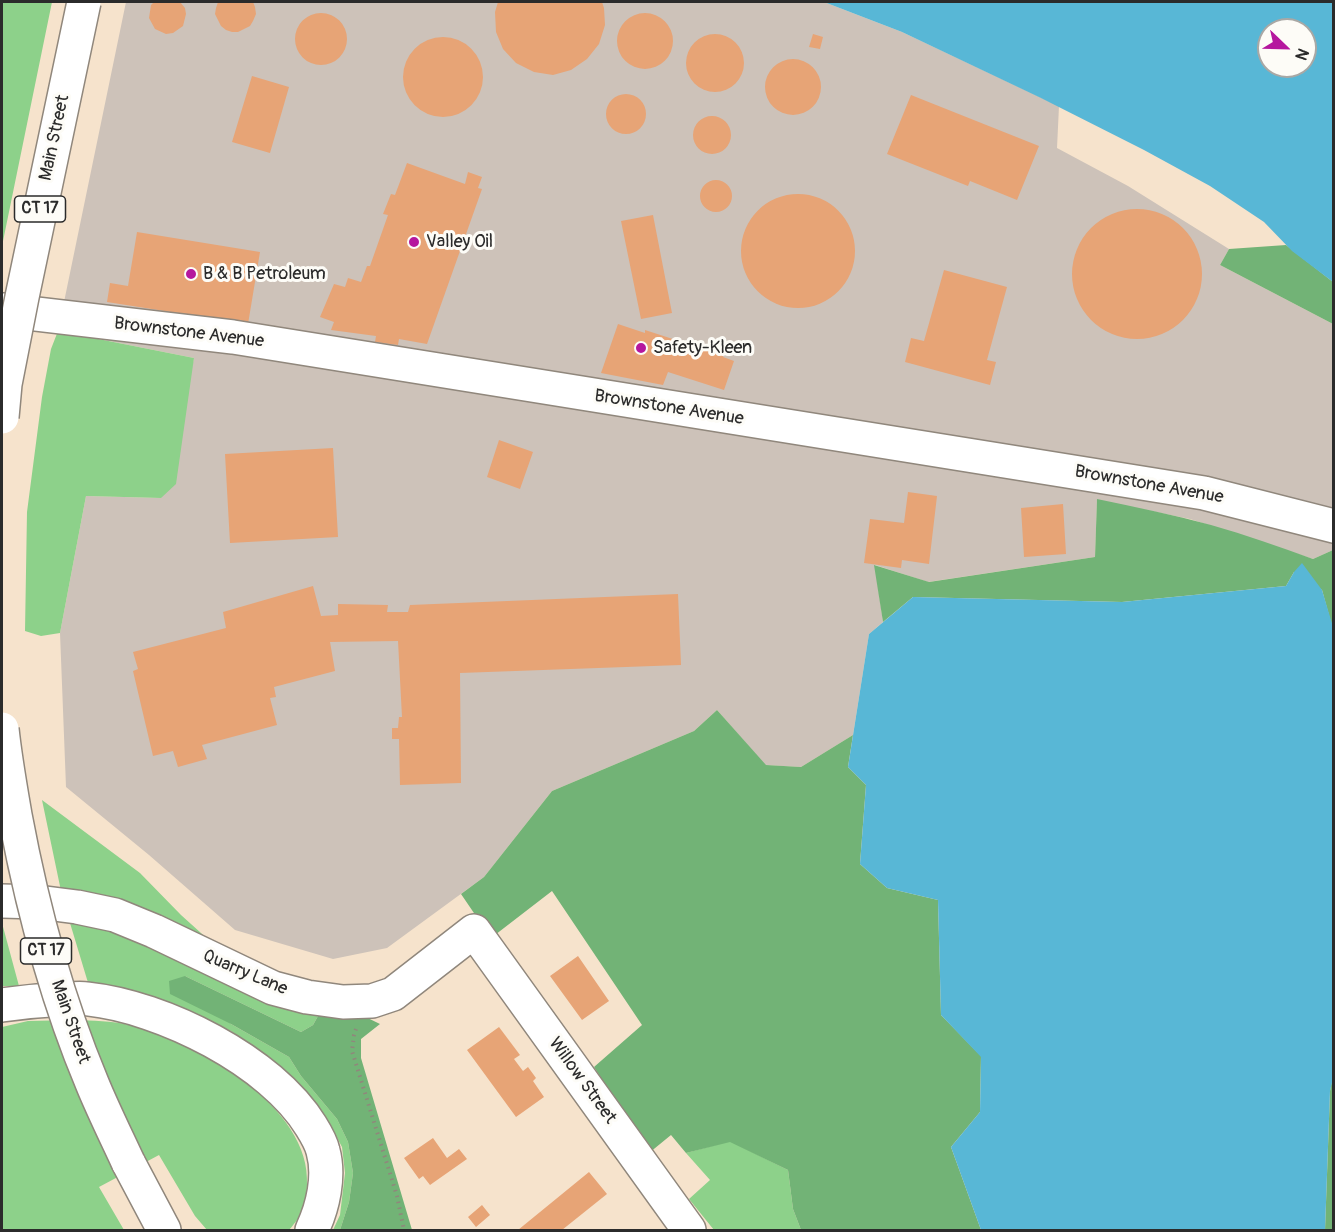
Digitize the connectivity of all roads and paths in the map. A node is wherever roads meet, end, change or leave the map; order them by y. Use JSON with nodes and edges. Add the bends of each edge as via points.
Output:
{"nodes":[{"id":1,"x":84,"y":2,"type":"edge"},
{"id":2,"x":2,"y":310,"type":"edge"},
{"id":3,"x":2,"y":417,"type":"edge"},
{"id":4,"x":1334,"y":526,"type":"edge"},
{"id":5,"x":2,"y":729,"type":"edge"},
{"id":6,"x":2,"y":901,"type":"edge"},
{"id":7,"x":474,"y":932,"type":"joint"},
{"id":8,"x":2,"y":1005,"type":"edge"},
{"id":9,"x":358,"y":1026,"type":"dead end"},
{"id":10,"x":164,"y":1230,"type":"edge"},
{"id":11,"x":312,"y":1230,"type":"edge"},
{"id":12,"x":404,"y":1230,"type":"edge"},
{"id":13,"x":689,"y":1230,"type":"edge"}],
"edges":[{"from":1,"to":3,"type":"main road","name":"Main Street","number":"CT 17","bridge":true,"via":[[22,297]]},
{"from":2,"to":4,"type":"main road","name":"Brownstone Avenue","via":[[233,338],[1204,493]]},
{"from":5,"to":10,"type":"main road","name":"Main Street","number":"CT 17","bridge":true,"via":[[20,841],[41,933],[65,1012],[92,1084]]},
{"from":6,"to":7,"type":"main road","name":"Quarry Lane","via":[[38,902],[115,915],[273,988],[342,1002],[372,1001],[393,994]]},
{"from":7,"to":13,"type":"main road","name":"Willow Street"},
{"from":8,"to":11,"type":"main road","via":[[86,998],[110,1002],[194,1032],[268,1078],[299,1108],[323,1149],[323,1199]]},
{"from":9,"to":12,"type":"path","via":[[352,1051]]}]}
